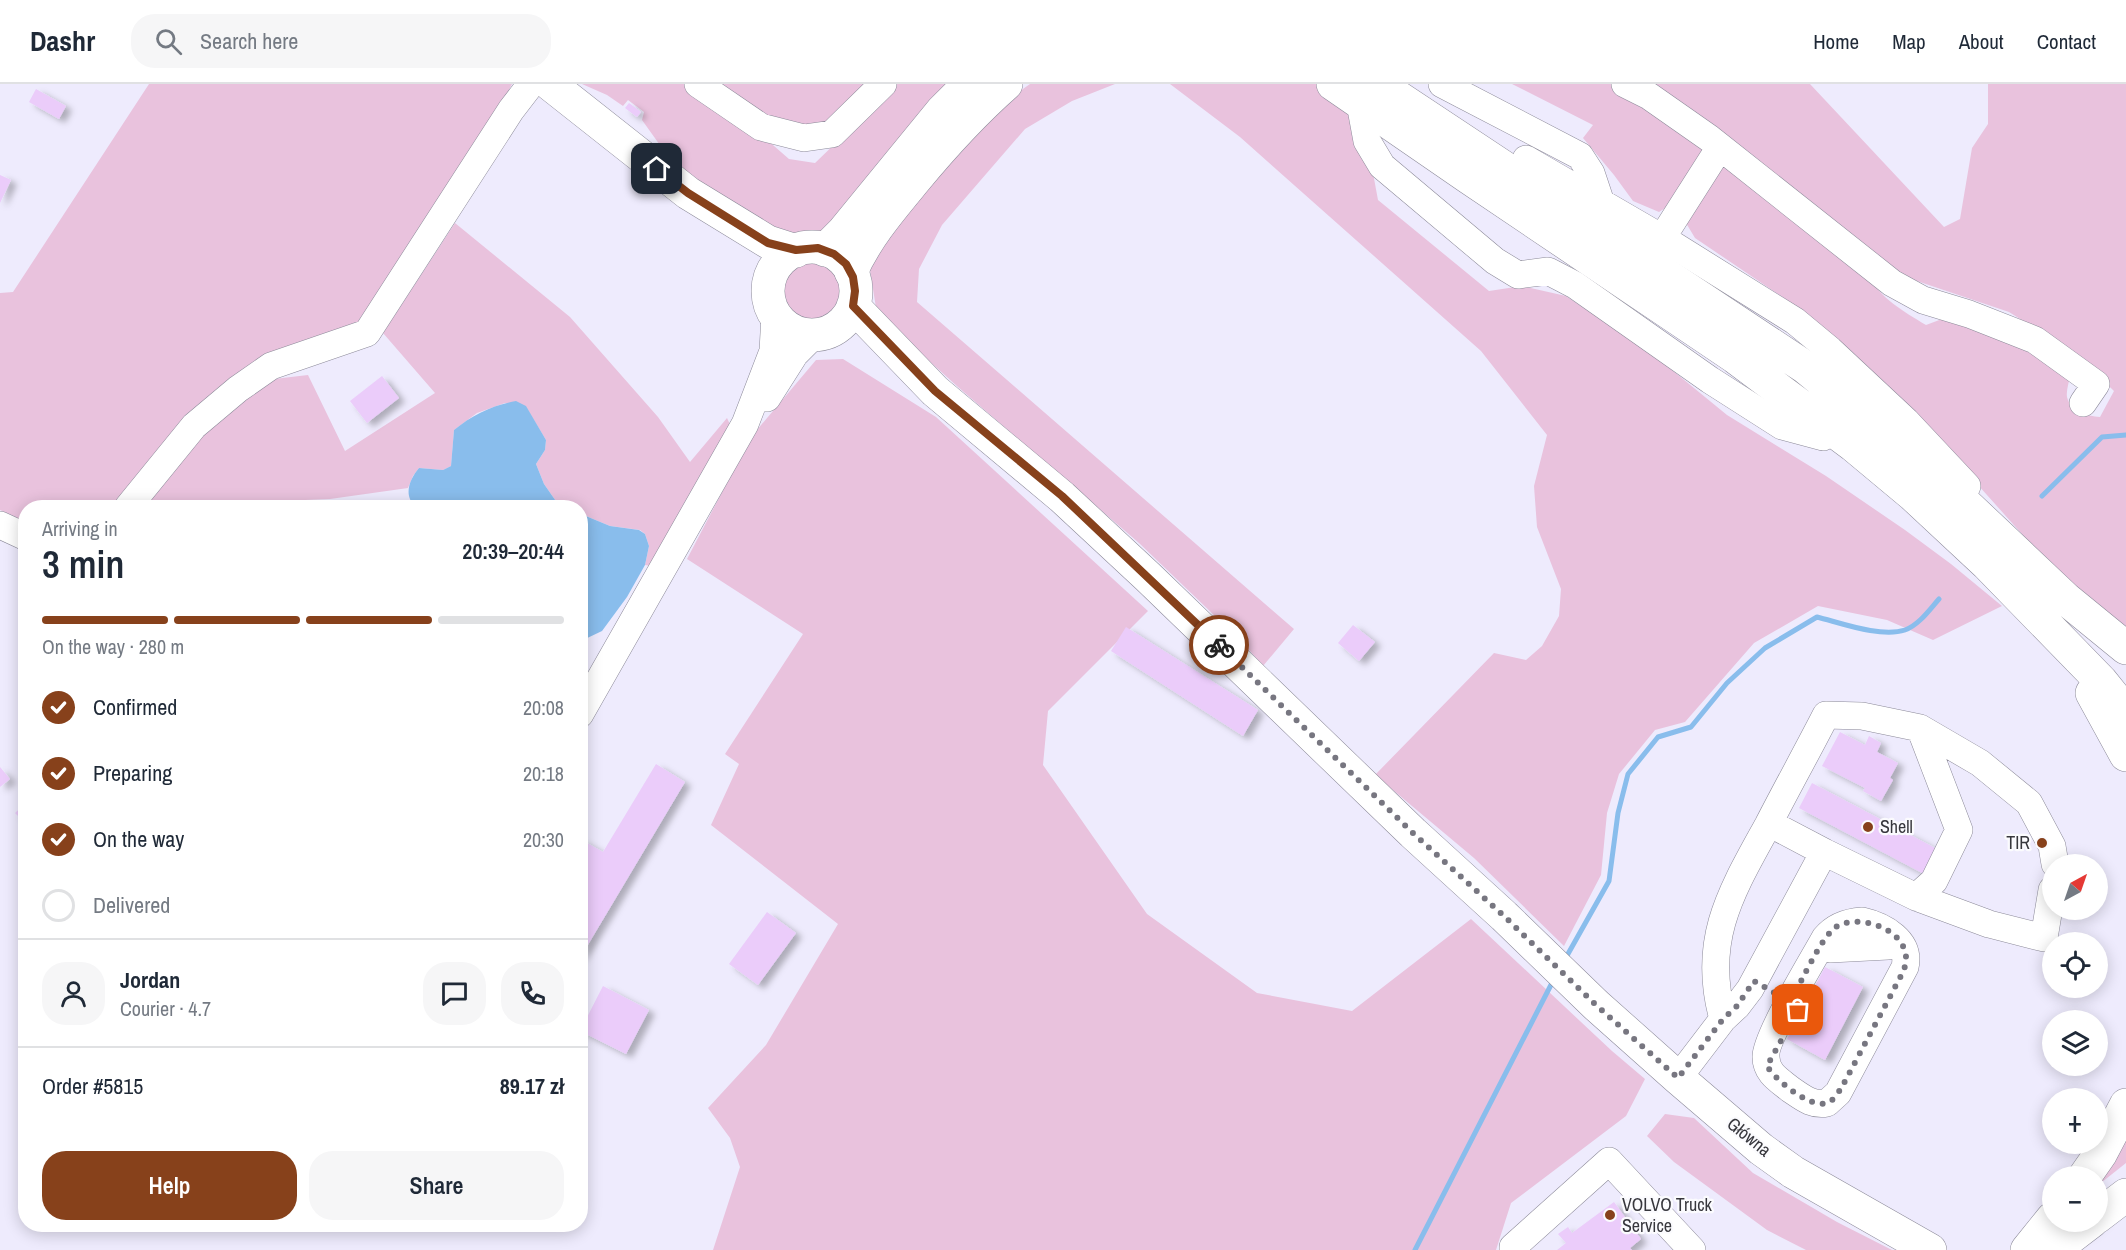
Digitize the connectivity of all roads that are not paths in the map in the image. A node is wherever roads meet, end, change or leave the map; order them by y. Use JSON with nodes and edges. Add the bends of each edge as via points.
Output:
{"nodes":[{"id":1,"x":531,"y":84,"type":"edge"},
{"id":2,"x":550,"y":84,"type":"edge"},
{"id":3,"x":698,"y":84,"type":"edge"},
{"id":4,"x":883,"y":84,"type":"edge"},
{"id":5,"x":969,"y":84,"type":"edge"},
{"id":6,"x":1006,"y":84,"type":"edge"},
{"id":7,"x":1333,"y":84,"type":"edge"},
{"id":8,"x":1378,"y":84,"type":"edge"},
{"id":9,"x":1442,"y":84,"type":"edge"},
{"id":10,"x":1625,"y":84,"type":"edge"},
{"id":11,"x":1362,"y":114,"type":"dead end"},
{"id":12,"x":1720,"y":147,"type":"junction"},
{"id":13,"x":1526,"y":159,"type":"dead end"},
{"id":14,"x":688,"y":193,"type":"junction"},
{"id":15,"x":1601,"y":202,"type":"junction"},
{"id":16,"x":1662,"y":238,"type":"junction"},
{"id":17,"x":811,"y":250,"type":"junction"},
{"id":18,"x":851,"y":272,"type":"junction"},
{"id":19,"x":768,"y":283,"type":"junction"},
{"id":20,"x":853,"y":306,"type":"junction"},
{"id":21,"x":775,"y":315,"type":"junction"},
{"id":22,"x":822,"y":334,"type":"junction"},
{"id":23,"x":935,"y":391,"type":"junction"},
{"id":24,"x":2083,"y":403,"type":"dead end"},
{"id":25,"x":745,"y":424,"type":"junction"},
{"id":26,"x":1823,"y":437,"type":"dead end"},
{"id":27,"x":1967,"y":486,"type":"dead end"},
{"id":28,"x":134,"y":500,"type":"edge"},
{"id":29,"x":0,"y":525,"type":"edge"},
{"id":30,"x":18,"y":533,"type":"edge"},
{"id":31,"x":2066,"y":599,"type":"junction"},
{"id":32,"x":2054,"y":634,"type":"junction"},
{"id":33,"x":2126,"y":648,"type":"edge"},
{"id":34,"x":2126,"y":673,"type":"edge"},
{"id":35,"x":588,"y":700,"type":"edge"},
{"id":36,"x":2126,"y":712,"type":"edge"},
{"id":37,"x":1920,"y":728,"type":"junction"},
{"id":38,"x":2126,"y":755,"type":"edge"},
{"id":39,"x":1769,"y":823,"type":"junction"},
{"id":40,"x":1824,"y":852,"type":"junction"},
{"id":41,"x":2053,"y":854,"type":"edge"},
{"id":42,"x":1916,"y":897,"type":"junction"},
{"id":43,"x":2047,"y":920,"type":"edge"},
{"id":44,"x":1902,"y":974,"type":"junction"},
{"id":45,"x":1754,"y":981,"type":"junction"},
{"id":46,"x":1790,"y":1002,"type":"junction"},
{"id":47,"x":1723,"y":1019,"type":"junction"},
{"id":48,"x":1767,"y":1066,"type":"junction"},
{"id":49,"x":1678,"y":1078,"type":"junction"},
{"id":50,"x":2126,"y":1105,"type":"edge"},
{"id":51,"x":2092,"y":1166,"type":"edge"},
{"id":52,"x":2126,"y":1195,"type":"edge"},
{"id":53,"x":2108,"y":1209,"type":"edge"},
{"id":54,"x":2042,"y":1231,"type":"edge"},
{"id":55,"x":2078,"y":1232,"type":"edge"},
{"id":56,"x":1925,"y":1247,"type":"edge"},
{"id":57,"x":1514,"y":1250,"type":"edge"},
{"id":58,"x":1692,"y":1250,"type":"edge"},
{"id":59,"x":2027,"y":1250,"type":"edge"},
{"id":60,"x":2054,"y":1250,"type":"edge"}],
"edges":[{"from":1,"to":28,"type":"street","via":[[367,333],[271,366],[238,388],[194,426]]},
{"from":2,"to":14,"type":"main road"},
{"from":3,"to":4,"type":"street","via":[[761,127],[804,138],[832,134]]},
{"from":5,"to":17,"type":"main road","via":[[942,111],[843,232]]},
{"from":6,"to":18,"type":"main road","via":[[957,130],[904,194],[864,246]]},
{"from":7,"to":32,"type":"main road","via":[[1814,415],[1935,515]]},
{"from":8,"to":31,"type":"main road","via":[[1805,367],[1920,462]]},
{"from":9,"to":15,"type":"street","via":[[1580,156]]},
{"from":10,"to":12,"type":"street","via":[[1649,96]]},
{"from":11,"to":26,"type":"street","via":[[1367,141],[1382,166],[1495,261],[1518,275],[1548,271],[1575,285],[1782,426]]},
{"from":12,"to":16,"type":"street"},
{"from":12,"to":24,"type":"street","via":[[1892,283],[1923,300],[2035,340],[2067,362],[2096,384]]},
{"from":13,"to":15,"type":"street"},
{"from":14,"to":17,"type":"main road","via":[[768,243]]},
{"from":14,"to":19,"type":"main road","via":[[753,259]]},
{"from":15,"to":16,"type":"street"},
{"from":16,"to":27,"type":"street","via":[[1795,321],[1906,421]]},
{"from":17,"to":18,"type":"main road","via":[[842,260]]},
{"from":17,"to":19,"type":"main road","via":[[784,257]]},
{"from":18,"to":20,"type":"main road"},
{"from":19,"to":21,"type":"main road","via":[[768,300]]},
{"from":20,"to":22,"type":"main road","via":[[844,321]]},
{"from":20,"to":23,"type":"main road"},
{"from":21,"to":22,"type":"main road","via":[[795,332]]},
{"from":21,"to":25,"type":"street","via":[[773,351]]},
{"from":22,"to":23,"type":"main road","via":[[857,342]]},
{"from":22,"to":25,"type":"street","via":[[795,354]]},
{"from":23,"to":49,"type":"main road","name":"Główna","via":[[1062,496],[1413,833]]},
{"from":25,"to":35,"type":"street"},
{"from":29,"to":30,"type":"street"},
{"from":31,"to":33,"type":"main road"},
{"from":31,"to":34,"type":"main road"},
{"from":32,"to":36,"type":"main road"},
{"from":32,"to":38,"type":"main road","via":[[2090,688]]},
{"from":37,"to":39,"type":"street","via":[[1862,716],[1826,715]]},
{"from":37,"to":41,"type":"street","via":[[1980,763],[2029,803]]},
{"from":37,"to":42,"type":"street","via":[[1959,830],[1934,881]]},
{"from":39,"to":40,"type":"street"},
{"from":39,"to":47,"type":"street","via":[[1737,882],[1721,923],[1716,980]]},
{"from":40,"to":42,"type":"street"},
{"from":40,"to":45,"type":"street"},
{"from":42,"to":43,"type":"street","via":[[1989,924],[2044,938]]},
{"from":44,"to":46,"type":"street","via":[[1906,955],[1895,937],[1882,927],[1862,921],[1843,924],[1826,938]]},
{"from":44,"to":48,"type":"street","via":[[1843,1085],[1831,1100],[1824,1104],[1808,1101],[1778,1080]]},
{"from":44,"to":48,"type":"street","via":[[1888,946],[1876,937],[1857,932],[1840,938],[1830,949]]},
{"from":45,"to":46,"type":"street"},
{"from":45,"to":47,"type":"street"},
{"from":46,"to":48,"type":"street","via":[[1768,1044]]},
{"from":47,"to":49,"type":"street"},
{"from":49,"to":56,"type":"main road","name":"Główna","via":[[1792,1172]]},
{"from":50,"to":51,"type":"main road"},
{"from":52,"to":53,"type":"main road"},
{"from":54,"to":59,"type":"main road"},
{"from":55,"to":60,"type":"main road"},
{"from":57,"to":58,"type":"street","via":[[1609,1161]]}]}
